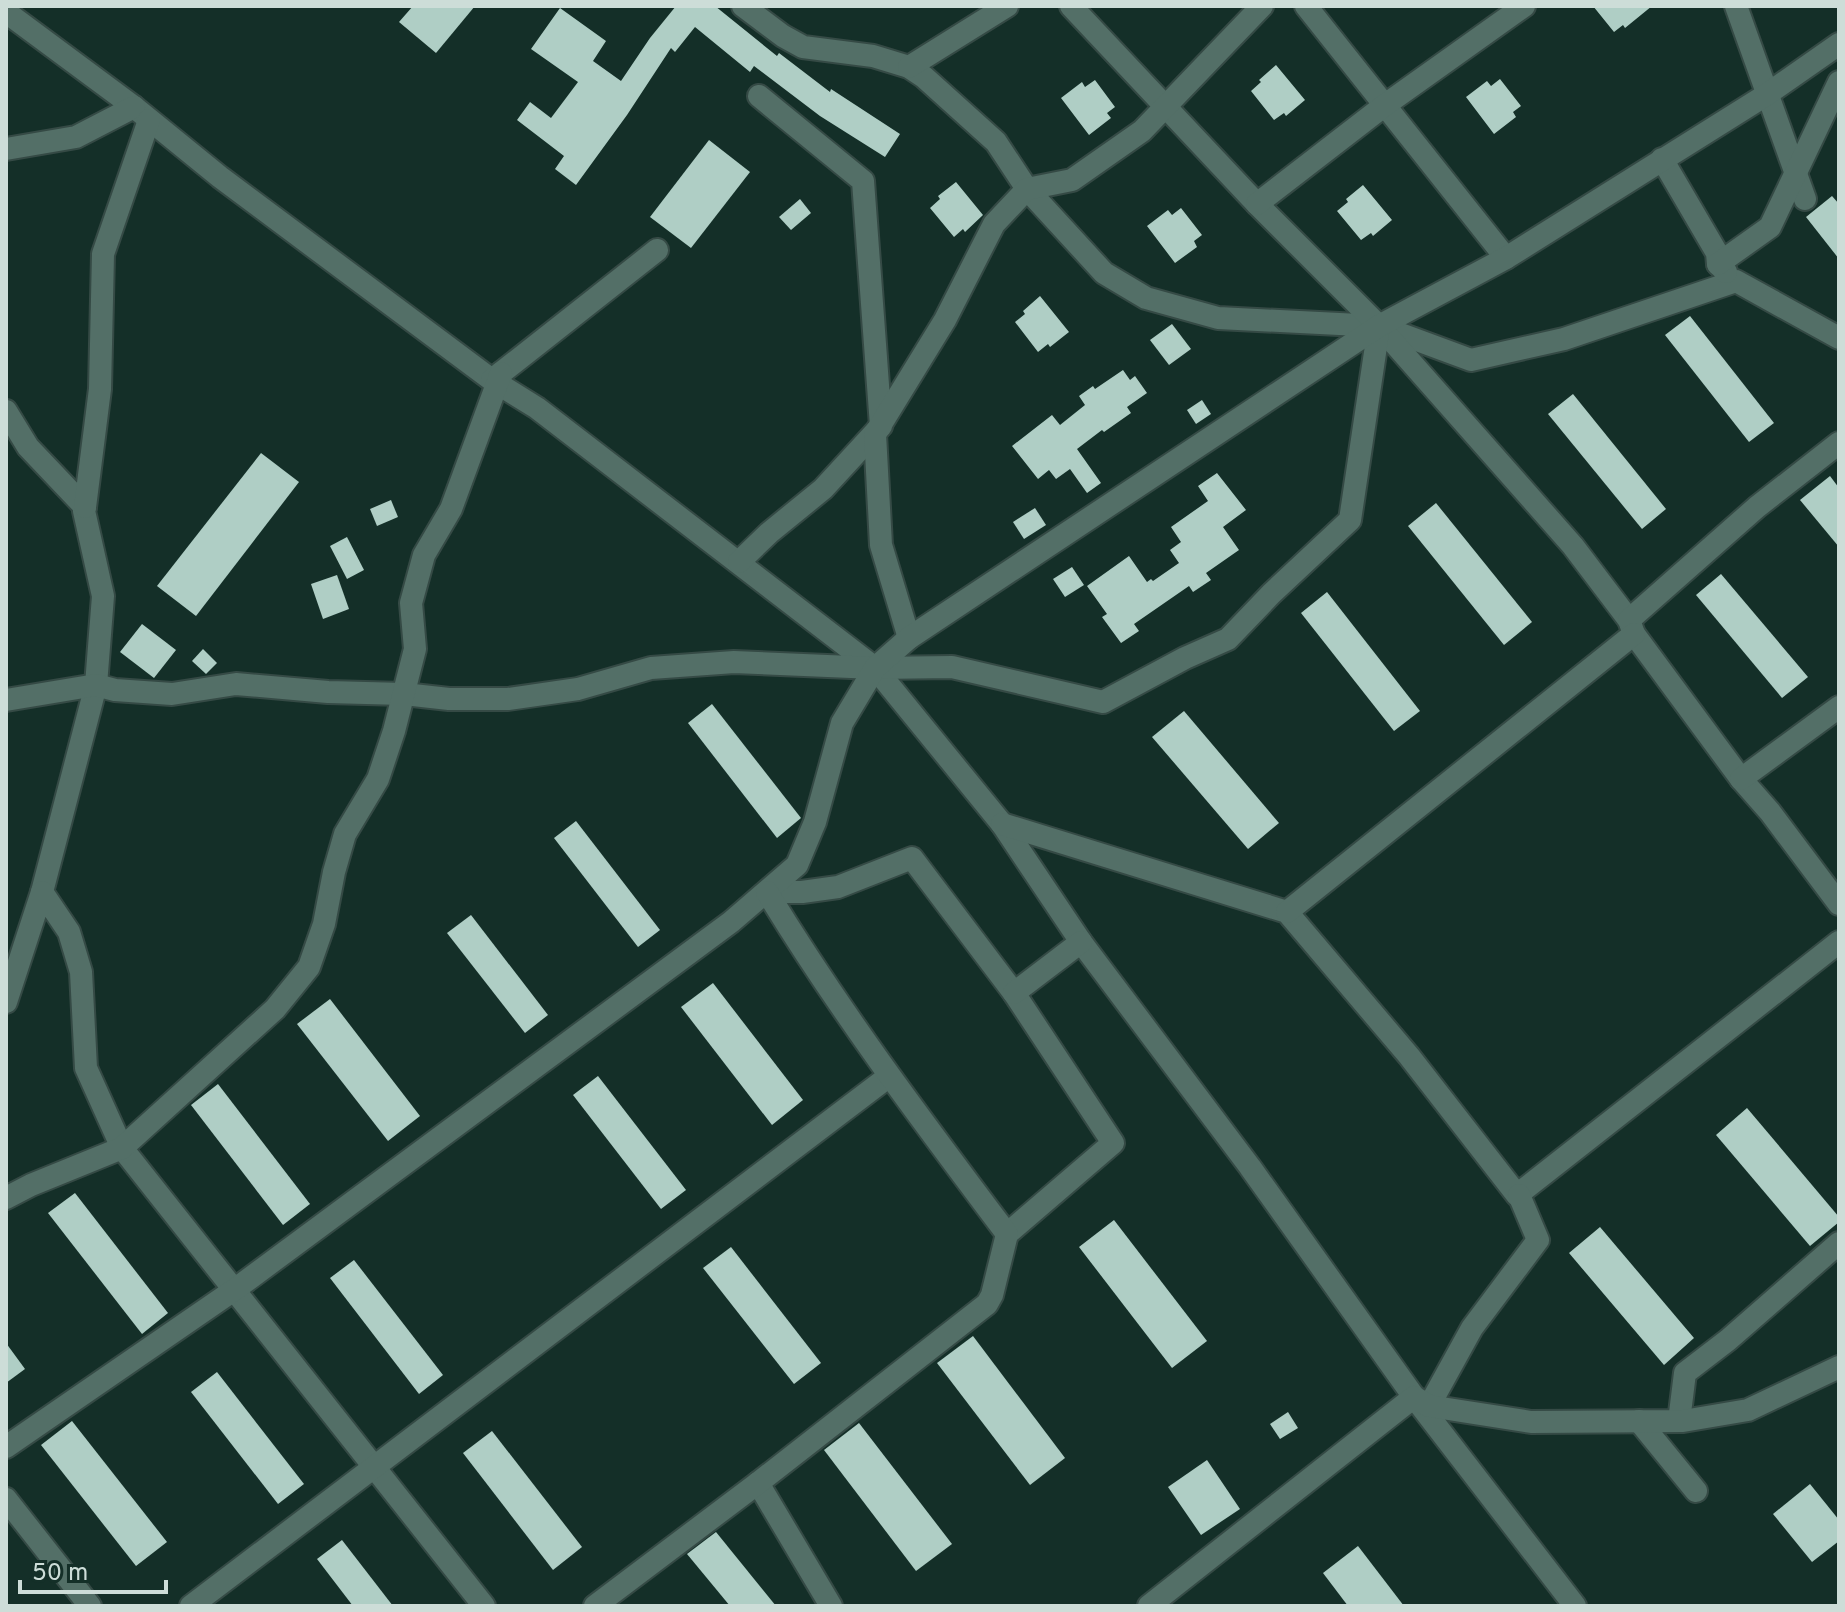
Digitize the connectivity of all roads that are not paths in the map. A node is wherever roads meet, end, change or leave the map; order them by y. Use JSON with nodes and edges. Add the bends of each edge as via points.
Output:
{"nodes":[{"id":1,"x":743,"y":6,"type":"edge"},
{"id":2,"x":1007,"y":6,"type":"edge"},
{"id":3,"x":1071,"y":6,"type":"edge"},
{"id":4,"x":1262,"y":6,"type":"edge"},
{"id":5,"x":1306,"y":6,"type":"edge"},
{"id":6,"x":1524,"y":6,"type":"edge"},
{"id":7,"x":1736,"y":6,"type":"edge"},
{"id":8,"x":6,"y":12,"type":"edge"},
{"id":9,"x":1839,"y":44,"type":"edge"},
{"id":10,"x":909,"y":67,"type":"junction"},
{"id":11,"x":1839,"y":82,"type":"edge"},
{"id":12,"x":1766,"y":95,"type":"junction"},
{"id":13,"x":759,"y":96,"type":"dead end"},
{"id":14,"x":1385,"y":105,"type":"junction"},
{"id":15,"x":1166,"y":107,"type":"junction"},
{"id":16,"x":141,"y":114,"type":"junction"},
{"id":17,"x":6,"y":149,"type":"edge"},
{"id":18,"x":1662,"y":159,"type":"junction"},
{"id":19,"x":1795,"y":172,"type":"junction"},
{"id":20,"x":1027,"y":189,"type":"junction"},
{"id":21,"x":1805,"y":199,"type":"dead end"},
{"id":22,"x":1257,"y":204,"type":"junction"},
{"id":23,"x":657,"y":250,"type":"dead end"},
{"id":24,"x":1506,"y":258,"type":"junction"},
{"id":25,"x":1718,"y":264,"type":"junction"},
{"id":26,"x":1736,"y":281,"type":"junction"},
{"id":27,"x":1379,"y":326,"type":"junction"},
{"id":28,"x":1839,"y":338,"type":"edge"},
{"id":29,"x":497,"y":379,"type":"junction"},
{"id":30,"x":6,"y":411,"type":"edge"},
{"id":31,"x":881,"y":426,"type":"junction"},
{"id":32,"x":1839,"y":443,"type":"edge"},
{"id":33,"x":85,"y":507,"type":"junction"},
{"id":34,"x":739,"y":562,"type":"junction"},
{"id":35,"x":1631,"y":627,"type":"junction"},
{"id":36,"x":909,"y":638,"type":"junction"},
{"id":37,"x":875,"y":668,"type":"junction"},
{"id":38,"x":96,"y":685,"type":"junction"},
{"id":39,"x":404,"y":694,"type":"junction"},
{"id":40,"x":6,"y":700,"type":"edge"},
{"id":41,"x":1839,"y":707,"type":"edge"},
{"id":42,"x":1741,"y":779,"type":"junction"},
{"id":43,"x":1002,"y":824,"type":"junction"},
{"id":44,"x":42,"y":892,"type":"junction"},
{"id":45,"x":767,"y":892,"type":"junction"},
{"id":46,"x":1839,"y":904,"type":"edge"},
{"id":47,"x":1287,"y":912,"type":"junction"},
{"id":48,"x":1081,"y":942,"type":"junction"},
{"id":49,"x":1839,"y":942,"type":"edge"},
{"id":50,"x":1014,"y":993,"type":"junction"},
{"id":51,"x":6,"y":1002,"type":"edge"},
{"id":52,"x":888,"y":1077,"type":"junction"},
{"id":53,"x":122,"y":1148,"type":"junction"},
{"id":54,"x":1519,"y":1195,"type":"junction"},
{"id":55,"x":6,"y":1198,"type":"edge"},
{"id":56,"x":1007,"y":1234,"type":"junction"},
{"id":57,"x":1839,"y":1243,"type":"edge"},
{"id":58,"x":234,"y":1290,"type":"junction"},
{"id":59,"x":1839,"y":1367,"type":"edge"},
{"id":60,"x":1421,"y":1401,"type":"junction"},
{"id":61,"x":1639,"y":1421,"type":"junction"},
{"id":62,"x":1679,"y":1421,"type":"junction"},
{"id":63,"x":6,"y":1447,"type":"edge"},
{"id":64,"x":374,"y":1466,"type":"junction"},
{"id":65,"x":758,"y":1483,"type":"junction"},
{"id":66,"x":1696,"y":1491,"type":"dead end"},
{"id":67,"x":6,"y":1499,"type":"edge"},
{"id":68,"x":1565,"y":1602,"type":"edge"},
{"id":69,"x":90,"y":1606,"type":"edge"},
{"id":70,"x":191,"y":1606,"type":"edge"},
{"id":71,"x":484,"y":1606,"type":"edge"},
{"id":72,"x":595,"y":1606,"type":"edge"},
{"id":73,"x":831,"y":1606,"type":"edge"},
{"id":74,"x":1149,"y":1606,"type":"edge"}],
"edges":[{"from":1,"to":10,"type":"street","via":[[803,47],[873,56]]},
{"from":2,"to":10,"type":"street"},
{"from":3,"to":15,"type":"street"},
{"from":4,"to":15,"type":"street"},
{"from":5,"to":14,"type":"street"},
{"from":6,"to":14,"type":"street"},
{"from":7,"to":12,"type":"street"},
{"from":8,"to":16,"type":"street"},
{"from":9,"to":12,"type":"street"},
{"from":10,"to":20,"type":"street","via":[[996,142]]},
{"from":11,"to":19,"type":"street"},
{"from":12,"to":18,"type":"street"},
{"from":12,"to":19,"type":"street"},
{"from":13,"to":31,"type":"street","via":[[863,181]]},
{"from":14,"to":22,"type":"street"},
{"from":14,"to":24,"type":"street"},
{"from":15,"to":20,"type":"street","via":[[1142,131],[1072,180]]},
{"from":15,"to":22,"type":"street"},
{"from":16,"to":17,"type":"street","via":[[76,137]]},
{"from":16,"to":29,"type":"street"},
{"from":16,"to":33,"type":"street","via":[[103,254],[100,389]]},
{"from":18,"to":24,"type":"street"},
{"from":18,"to":25,"type":"street","via":[[1717,253]]},
{"from":19,"to":21,"type":"street"},
{"from":19,"to":25,"type":"street","via":[[1770,227]]},
{"from":20,"to":27,"type":"street","via":[[1104,273],[1146,298],[1218,318]]},
{"from":20,"to":31,"type":"street","via":[[994,224],[945,320]]},
{"from":22,"to":27,"type":"street"},
{"from":23,"to":29,"type":"street"},
{"from":24,"to":27,"type":"street"},
{"from":25,"to":26,"type":"street"},
{"from":26,"to":27,"type":"street","via":[[1564,339],[1471,360]]},
{"from":26,"to":28,"type":"street"},
{"from":27,"to":35,"type":"street","via":[[1573,546]]},
{"from":27,"to":36,"type":"street"},
{"from":27,"to":37,"type":"street","via":[[1350,520],[1228,639],[1103,702],[952,667]]},
{"from":29,"to":34,"type":"street"},
{"from":29,"to":39,"type":"street","via":[[451,509],[424,555],[411,603],[415,649]]},
{"from":30,"to":33,"type":"street","via":[[28,447]]},
{"from":31,"to":34,"type":"street","via":[[823,489]]},
{"from":31,"to":36,"type":"street","via":[[875,434],[881,545]]},
{"from":32,"to":35,"type":"street","via":[[1757,507]]},
{"from":33,"to":38,"type":"street","via":[[103,596]]},
{"from":34,"to":37,"type":"street"},
{"from":35,"to":42,"type":"street"},
{"from":35,"to":47,"type":"street"},
{"from":36,"to":37,"type":"street"},
{"from":37,"to":39,"type":"street","via":[[734,662],[651,668],[578,689],[508,699]]},
{"from":37,"to":43,"type":"street"},
{"from":37,"to":45,"type":"street","via":[[842,723],[815,822],[797,865]]},
{"from":38,"to":39,"type":"street","via":[[172,694],[236,684]]},
{"from":38,"to":40,"type":"street"},
{"from":38,"to":44,"type":"street"},
{"from":39,"to":53,"type":"street","via":[[378,779],[345,834],[309,967],[275,1009]]},
{"from":41,"to":42,"type":"street"},
{"from":42,"to":46,"type":"street"},
{"from":43,"to":47,"type":"street"},
{"from":43,"to":48,"type":"street"},
{"from":44,"to":51,"type":"street"},
{"from":44,"to":53,"type":"street","via":[[69,932],[81,972],[86,1068]]},
{"from":45,"to":50,"type":"street","via":[[838,887],[912,858]]},
{"from":45,"to":52,"type":"street"},
{"from":45,"to":58,"type":"street"},
{"from":47,"to":54,"type":"street"},
{"from":48,"to":50,"type":"street"},
{"from":48,"to":60,"type":"street"},
{"from":49,"to":54,"type":"street"},
{"from":50,"to":56,"type":"street","via":[[1113,1143]]},
{"from":52,"to":56,"type":"street"},
{"from":52,"to":64,"type":"street"},
{"from":53,"to":55,"type":"street"},
{"from":53,"to":58,"type":"street"},
{"from":54,"to":60,"type":"street","via":[[1538,1240]]},
{"from":56,"to":65,"type":"street","via":[[987,1304]]},
{"from":57,"to":62,"type":"street","via":[[1685,1373]]},
{"from":58,"to":63,"type":"street"},
{"from":58,"to":64,"type":"street"},
{"from":59,"to":62,"type":"street","via":[[1748,1410]]},
{"from":60,"to":61,"type":"street","via":[[1531,1422]]},
{"from":60,"to":68,"type":"street"},
{"from":60,"to":74,"type":"street"},
{"from":61,"to":62,"type":"street"},
{"from":61,"to":66,"type":"street"},
{"from":64,"to":70,"type":"street"},
{"from":64,"to":71,"type":"street"},
{"from":65,"to":72,"type":"street"},
{"from":65,"to":73,"type":"street"},
{"from":67,"to":69,"type":"street"}]}
